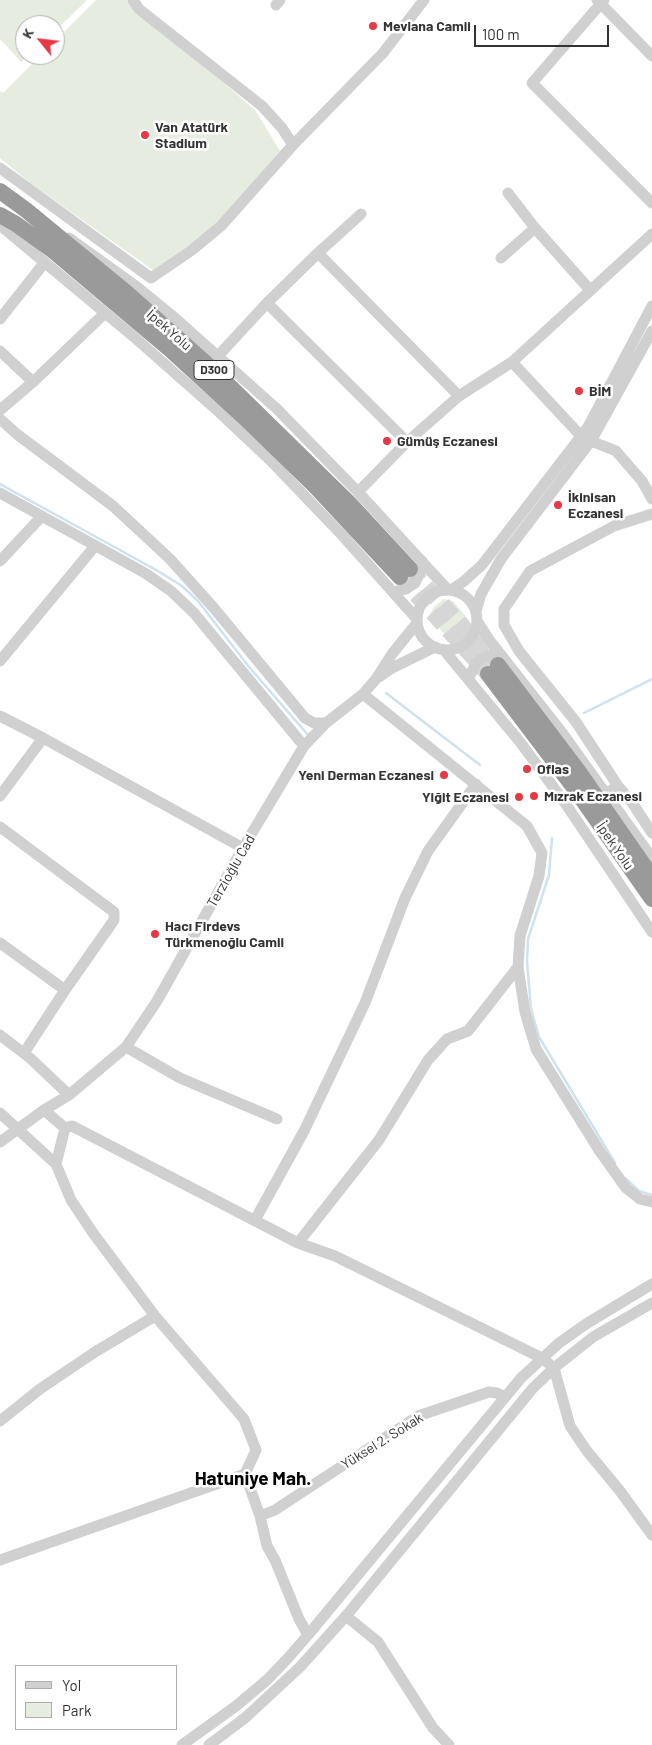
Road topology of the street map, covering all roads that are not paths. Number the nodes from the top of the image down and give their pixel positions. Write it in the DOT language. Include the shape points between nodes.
graph roads {
  1 [pos="133,0"];
  2 [pos="424,0"];
  3 [pos="601,1"];
  4 [pos="652,56"];
  5 [pos="293,146"];
  6 [pos="0,168"];
  7 [pos="0,190"];
  8 [pos="508,193"];
  9 [pos="652,204"];
  10 [pos="26,210"];
  11 [pos="361,214"];
  12 [pos="0,215"];
  13 [pos="0,225"];
  14 [pos="535,228"];
  15 [pos="652,234"];
  16 [pos="318,253"];
  17 [pos="501,258"];
  18 [pos="45,262"];
  19 [pos="590,290"];
  20 [pos="267,303"];
  21 [pos="652,306"];
  22 [pos="105,313"];
  23 [pos="0,319"];
  24 [pos="652,331"];
  25 [pos="0,351"];
  26 [pos="218,356"];
  27 [pos="512,362"];
  28 [pos="33,382"];
  29 [pos="459,396"];
  30 [pos="0,410"];
  31 [pos="0,419"];
  32 [pos="586,438"];
  33 [pos="407,442"];
  34 [pos="358,492"];
  35 [pos="0,493"];
  36 [pos="652,500"];
  37 [pos="652,514"];
  38 [pos="42,516"];
  39 [pos="95,546"];
  40 [pos="0,561"];
  41 [pos="406,575"];
  42 [pos="449,590"];
  43 [pos="476,616"];
  44 [pos="417,621"];
  45 [pos="440,649"];
  46 [pos="0,661"];
  47 [pos="495,665"];
  48 [pos="468,678"];
  49 [pos="376,679"];
  50 [pos="363,694"];
  51 [pos="0,716"];
  52 [pos="326,723"];
  53 [pos="44,738"];
  54 [pos="304,746"];
  55 [pos="476,784"];
  56 [pos="618,786"];
  57 [pos="607,793"];
  58 [pos="0,796"];
  59 [pos="0,827"];
  60 [pos="652,833"];
  61 [pos="243,848"];
  62 [pos="652,858"];
  63 [pos="652,877"];
  64 [pos="652,899"];
  65 [pos="652,932"];
  66 [pos="0,943"];
  67 [pos="518,967"];
  68 [pos="65,990"];
  69 [pos="0,1035"];
  70 [pos="126,1047"];
  71 [pos="24,1053"];
  72 [pos="69,1095"];
  73 [pos="44,1110"];
  74 [pos="0,1113"];
  75 [pos="277,1119"];
  76 [pos="65,1128"];
  77 [pos="18,1129"];
  78 [pos="0,1142"];
  79 [pos="56,1164"];
  80 [pos="652,1202"];
  81 [pos="256,1220"];
  82 [pos="298,1243"];
  83 [pos="652,1284"];
  84 [pos="652,1303"];
  85 [pos="155,1316"];
  86 [pos="542,1358"];
  87 [pos="554,1368"];
  88 [pos="505,1397"];
  89 [pos="0,1420"];
  90 [pos="245,1474"];
  91 [pos="260,1516"];
  92 [pos="652,1535"];
  93 [pos="0,1560"];
  94 [pos="346,1616"];
  95 [pos="308,1635"];
  96 [pos="182,1745"];
  97 [pos="209,1745"];
  98 [pos="449,1745"];
  1 -- 5 [label="street" via="139,9 262,106"];
  2 -- 5 [label="street" via="383,54"];
  3 -- 4 [label="street"];
  3 -- 9 [label="street" via="532,83"];
  5 -- 6 [label="street" via="221,226 151,278"];
  7 -- 10 [label="highway, İpek Yolu / D300"];
  8 -- 14 [label="street"];
  10 -- 26 [label="street" via="83,246 137,287"];
  10 -- 41 [label="highway, İpek Yolu / D300" via="210,366 349,503"];
  11 -- 16 [label="street"];
  12 -- 41 [label="highway, İpek Yolu / D300" via="52,250 173,352"];
  13 -- 18 [label="street"];
  14 -- 17 [label="street"];
  14 -- 19 [label="street"];
  15 -- 19 [label="street"];
  16 -- 20 [label="street"];
  16 -- 29 [label="street"];
  18 -- 22 [label="street"];
  18 -- 23 [label="street"];
  19 -- 27 [label="street"];
  20 -- 26 [label="street"];
  20 -- 33 [label="street"];
  21 -- 32 [label="street" via="588,427"];
  22 -- 28 [label="street"];
  22 -- 41 [label="street" via="219,412 342,535"];
  24 -- 32 [label="street"];
  25 -- 28 [label="street"];
  26 -- 34 [label="street" via="277,409"];
  27 -- 29 [label="street"];
  27 -- 32 [label="street"];
  28 -- 30 [label="street"];
  29 -- 33 [label="street"];
  31 -- 52 [label="street" via="113,506 170,559 306,718 314,723"];
  32 -- 36 [label="street" via="616,451 642,480"];
  32 -- 42 [label="street" via="482,565"];
  32 -- 43 [label="street" via="501,558 481,594"];
  33 -- 34 [label="street"];
  34 -- 41 [label="street"];
  35 -- 38 [label="street"];
  37 -- 56 [label="street" via="614,526 530,571 504,609 504,625 520,651 576,722"];
  38 -- 39 [label="street"];
  38 -- 40 [label="street"];
  39 -- 46 [label="street"];
  39 -- 54 [label="street" via="172,591"];
  41 -- 42 [label="street"];
  41 -- 44 [label="street"];
  42 -- 43 [label="street" via="467,597"];
  42 -- 44 [label="street" via="430,595 419,610"];
  43 -- 45 [label="street" via="475,630 470,639 454,649"];
  43 -- 47 [label="street"];
  44 -- 45 [label="street" via="423,638"];
  44 -- 49 [label="street, Terzioğlu Cad"];
  45 -- 48 [label="street"];
  45 -- 49 [label="street, Terzioğlu Cad" via="392,668"];
  47 -- 48 [label="street" via="492,654 481,659"];
  47 -- 57 [label="street" via="563,734"];
  47 -- 63 [label="highway, İpek Yolu" via="579,772"];
  47 -- 64 [label="highway, İpek Yolu"];
  48 -- 65 [label="street" via="565,803"];
  49 -- 50 [label="street, Terzioğlu Cad"];
  50 -- 52 [label="street, Terzioğlu Cad"];
  50 -- 55 [label="street"];
  51 -- 53 [label="street"];
  52 -- 54 [label="street, Terzioğlu Cad"];
  53 -- 58 [label="street"];
  53 -- 61 [label="street"];
  54 -- 61 [label="street, Terzioğlu Cad"];
  55 -- 67 [label="street" via="527,826 542,853 520,936"];
  55 -- 81 [label="street" via="428,851 405,898 365,1003 304,1131"];
  56 -- 57 [label="street"];
  56 -- 60 [label="street"];
  57 -- 62 [label="street"];
  59 -- 68 [label="street" via="114,912 114,920"];
  61 -- 70 [label="street, Terzioğlu Cad" via="157,1001"];
  66 -- 68 [label="street"];
  67 -- 80 [label="street" via="525,1012 536,1049 626,1188 640,1199"];
  67 -- 82 [label="street" via="468,1032 446,1038 428,1060 379,1140"];
  68 -- 71 [label="street"];
  69 -- 71 [label="street"];
  70 -- 72 [label="street, Terzioğlu Cad"];
  70 -- 75 [label="street" via="180,1078"];
  71 -- 72 [label="street"];
  72 -- 73 [label="street, Terzioğlu Cad"];
  73 -- 76 [label="street"];
  73 -- 77 [label="street, Terzioğlu Cad"];
  74 -- 77 [label="street"];
  76 -- 79 [label="street"];
  76 -- 81 [label="street" via="72,1126"];
  77 -- 78 [label="street, Terzioğlu Cad"];
  77 -- 79 [label="street"];
  79 -- 85 [label="street" via="71,1200"];
  81 -- 82 [label="street"];
  82 -- 86 [label="street" via="335,1256"];
  83 -- 86 [label="street" via="586,1324"];
  84 -- 87 [label="street" via="593,1337"];
  85 -- 89 [label="street" via="95,1352"];
  85 -- 90 [label="street" via="244,1419 256,1450"];
  86 -- 87 [label="street"];
  86 -- 88 [label="street"];
  87 -- 92 [label="street" via="570,1426"];
  87 -- 94 [label="street" via="517,1406"];
  88 -- 91 [label="street, Yüksel 2. Sokak" via="489,1392 418,1416 275,1510"];
  88 -- 95 [label="street"];
  90 -- 91 [label="street"];
  90 -- 93 [label="street"];
  91 -- 95 [label="street" via="267,1546"];
  94 -- 97 [label="street" via="274,1692"];
  94 -- 98 [label="street" via="378,1642 433,1728"];
  95 -- 96 [label="street" via="267,1680"];
}
